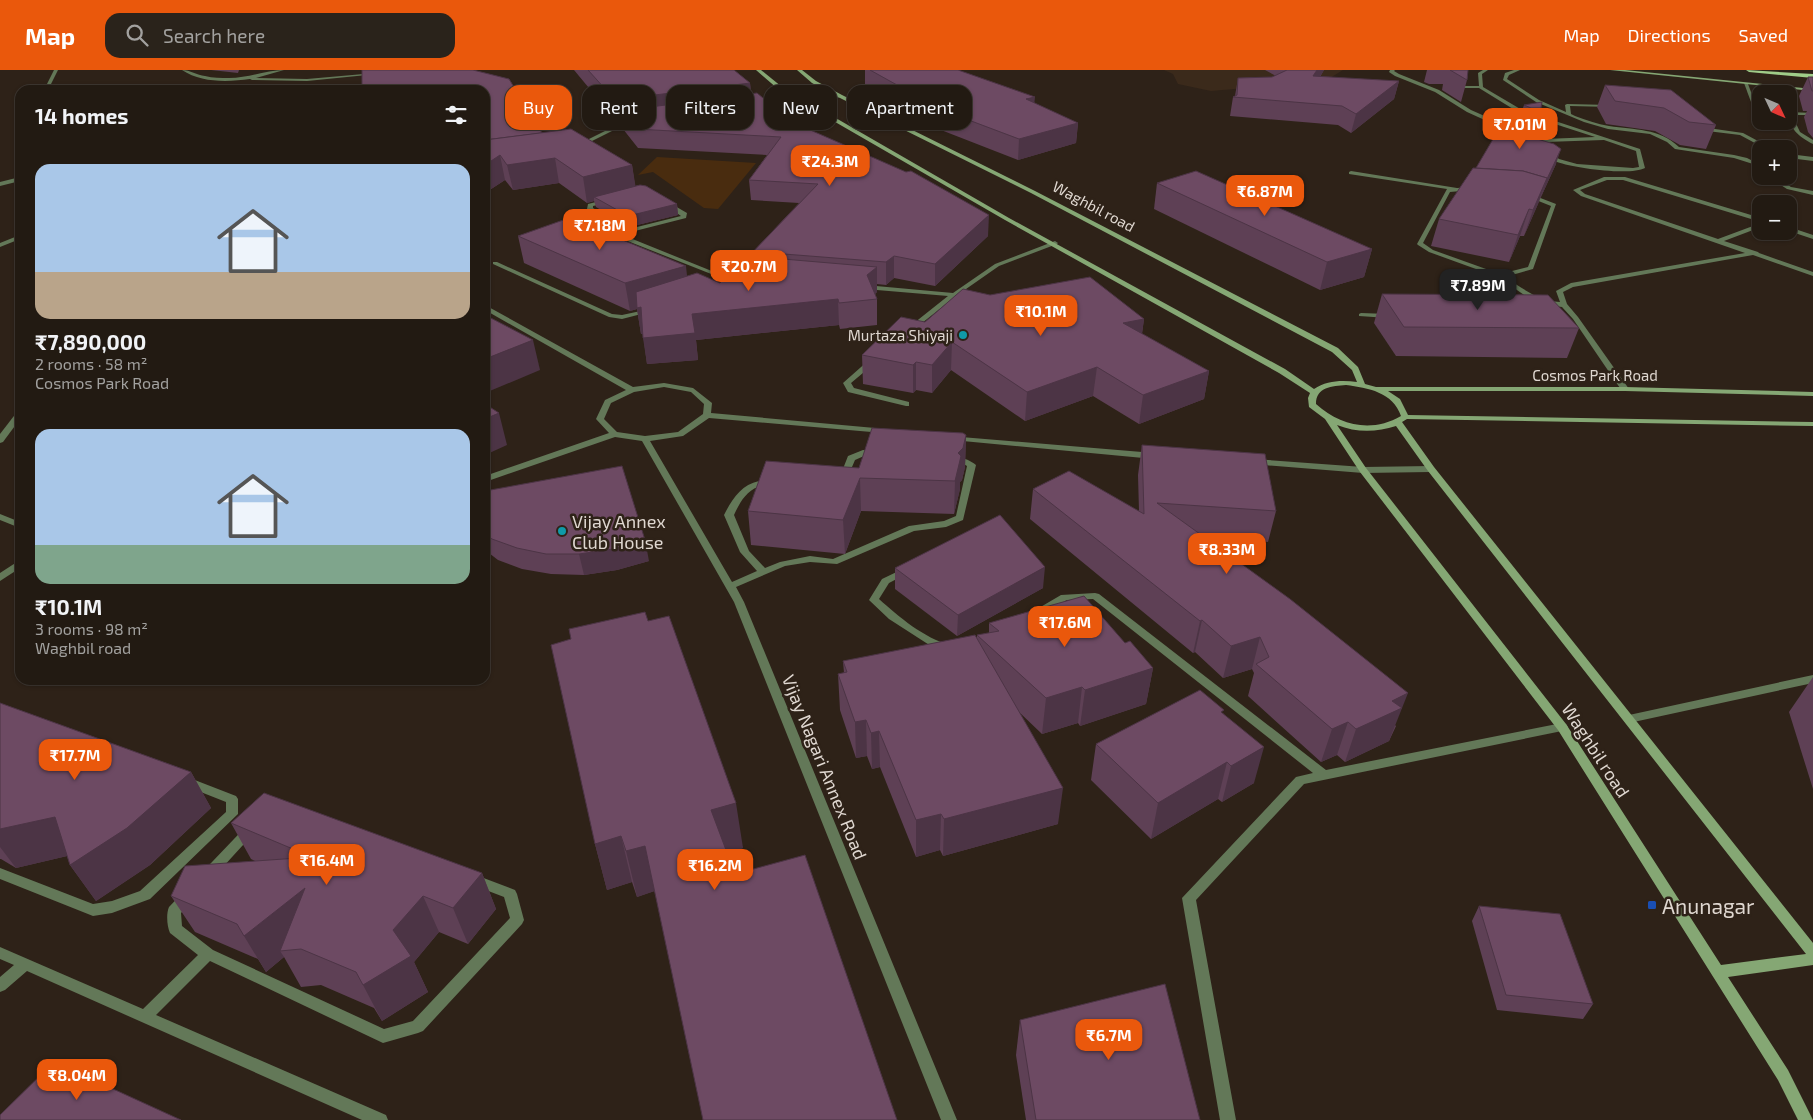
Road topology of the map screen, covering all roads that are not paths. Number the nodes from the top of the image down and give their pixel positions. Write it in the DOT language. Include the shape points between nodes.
graph roads {
  1 [pos="56,70"];
  2 [pos="184,70"];
  3 [pos="282,70"];
  4 [pos="758,70"];
  5 [pos="799,70"];
  6 [pos="1393,70"];
  7 [pos="1486,70"];
  8 [pos="1518,70"];
  9 [pos="1612,70"];
  10 [pos="1749,70"];
  11 [pos="1801,70"];
  12 [pos="1813,71"];
  13 [pos="380,74"];
  14 [pos="1813,76"];
  15 [pos="252,78"];
  16 [pos="1746,84"];
  17 [pos="48,85"];
  18 [pos="776,85"];
  19 [pos="1428,87"];
  20 [pos="1481,87"];
  21 [pos="1813,90"];
  22 [pos="837,96"];
  23 [pos="840,96"];
  24 [pos="1752,100"];
  25 [pos="1622,106"];
  26 [pos="1813,114"];
  27 [pos="1569,115"];
  28 [pos="837,121"];
  29 [pos="1692,128"];
  30 [pos="1578,129"];
  31 [pos="609,130"];
  32 [pos="1605,138"];
  33 [pos="1753,140"];
  34 [pos="1813,142"];
  35 [pos="572,149"];
  36 [pos="1797,157"];
  37 [pos="1813,159"];
  38 [pos="1752,162"];
  39 [pos="1351,173"];
  40 [pos="15,180"];
  41 [pos="0,184"];
  42 [pos="1784,185"];
  43 [pos="1484,188"];
  44 [pos="1456,189"];
  45 [pos="1813,193"];
  46 [pos="1517,194"];
  47 [pos="656,197"];
  48 [pos="615,198"];
  49 [pos="1752,217"];
  50 [pos="1752,229"];
  51 [pos="628,231"];
  52 [pos="1797,232"];
  53 [pos="1813,237"];
  54 [pos="15,239"];
  55 [pos="1720,241"];
  56 [pos="1055,244"];
  57 [pos="0,245"];
  58 [pos="1757,253"];
  59 [pos="495,264"];
  60 [pos="1813,274"];
  61 [pos="1500,276"];
  62 [pos="736,282"];
  63 [pos="746,282"];
  64 [pos="728,285"];
  65 [pos="855,286"];
  66 [pos="964,288"];
  67 [pos="954,295"];
  68 [pos="965,299"];
  69 [pos="1564,305"];
  70 [pos="654,309"];
  71 [pos="490,310"];
  72 [pos="1361,315"];
  73 [pos="1400,316"];
  74 [pos="1562,317"];
  75 [pos="1576,318"];
  76 [pos="908,332"];
  77 [pos="878,358"];
  78 [pos="1362,385"];
  79 [pos="1376,389"];
  80 [pos="1625,389"];
  81 [pos="632,390"];
  82 [pos="1314,392"];
  83 [pos="1813,394"];
  84 [pos="906,404"];
  85 [pos="707,415"];
  86 [pos="1329,419"];
  87 [pos="1402,419"];
  88 [pos="15,420"];
  89 [pos="1813,424"];
  90 [pos="895,432"];
  91 [pos="614,434"];
  92 [pos="944,437"];
  93 [pos="0,440"];
  94 [pos="645,440"];
  95 [pos="890,455"];
  96 [pos="1160,456"];
  97 [pos="946,459"];
  98 [pos="1243,461"];
  99 [pos="1431,469"];
  100 [pos="1363,470"];
  101 [pos="490,477"];
  102 [pos="778,483"];
  103 [pos="833,486"];
  104 [pos="0,517"];
  105 [pos="15,523"];
  106 [pos="919,564"];
  107 [pos="15,567"];
  108 [pos="763,572"];
  109 [pos="0,578"];
  110 [pos="730,586"];
  111 [pos="1025,618"];
  112 [pos="955,650"];
  113 [pos="1813,679"];
  114 [pos="1629,719"];
  115 [pos="1562,726"];
  116 [pos="1324,774"];
  117 [pos="176,779"];
  118 [pos="0,873"];
  119 [pos="0,953"];
  120 [pos="1813,953"];
  121 [pos="208,954"];
  122 [pos="1813,959"];
  123 [pos="25,964"];
  124 [pos="1718,972"];
  125 [pos="0,986"];
  126 [pos="144,1017"];
  127 [pos="380,1120"];
  128 [pos="949,1120"];
  129 [pos="1228,1120"];
  130 [pos="1806,1120"];
  1 -- 17 [label="street"];
  2 -- 15 [label="street" via="202,77"];
  3 -- 15 [label="street"];
  4 -- 18 [label="main road"];
  5 -- 23 [label="main road, Waghbil road"];
  6 -- 19 [label="street" via="1396,75"];
  7 -- 20 [label="street" via="1480,73"];
  8 -- 27 [label="street" via="1507,74 1505,79 1550,108"];
  9 -- 16 [label="main road"];
  10 -- 14 [label="main road"];
  11 -- 12 [label="main road"];
  13 -- 15 [label="street" via="307,80"];
  16 -- 21 [label="main road"];
  16 -- 24 [label="street"];
  19 -- 20 [label="street"];
  19 -- 30 [label="street" via="1469,111 1522,135 1560,135"];
  20 -- 30 [label="street" via="1520,111"];
  22 -- 23 [label="street"];
  23 -- 78 [label="main road, Waghbil road" via="1033,192 1335,350 1355,369"];
  25 -- 27 [label="street" via="1567,105"];
  26 -- 34 [label="street" via="1789,112 1798,133"];
  27 -- 38 [label="street" via="1598,125 1653,132 1668,137 1677,148"];
  28 -- 56 [label="main road"];
  29 -- 33 [label="street" via="1741,134"];
  30 -- 32 [label="street"];
  31 -- 35 [label="street"];
  32 -- 32 [label="street" via="1638,150 1642,168 1576,166 1557,160 1538,144"];
  36 -- 37 [label="street"];
  39 -- 44 [label="street"];
  40 -- 41 [label="street"];
  42 -- 45 [label="street"];
  43 -- 44 [label="street"];
  44 -- 61 [label="street" via="1448,191 1420,244"];
  46 -- 61 [label="street" via="1534,196 1554,205 1530,268"];
  47 -- 51 [label="street" via="685,214 684,217"];
  48 -- 51 [label="street" via="590,205 590,208"];
  49 -- 55 [label="street" via="1623,178 1606,178 1576,190"];
  50 -- 55 [label="street"];
  51 -- 62 [label="street" via="627,239"];
  52 -- 53 [label="street"];
  54 -- 57 [label="street"];
  55 -- 58 [label="street"];
  56 -- 66 [label="street" via="997,265"];
  56 -- 82 [label="main road"];
  58 -- 60 [label="street"];
  58 -- 69 [label="street" via="1571,285 1559,291"];
  59 -- 70 [label="street" via="610,316 630,316"];
  61 -- 69 [label="street" via="1532,298"];
  62 -- 63 [label="street"];
  62 -- 64 [label="street"];
  65 -- 67 [label="street"];
  66 -- 67 [label="street"];
  66 -- 68 [label="street"];
  67 -- 76 [label="street"];
  69 -- 75 [label="street"];
  71 -- 81 [label="street"];
  72 -- 73 [label="street"];
  74 -- 75 [label="street"];
  75 -- 80 [label="street"];
  77 -- 84 [label="street" via="847,383 851,390"];
  78 -- 79 [label="main road"];
  78 -- 82 [label="main road" via="1333,384"];
  79 -- 80 [label="main road, Cosmos Park Road"];
  79 -- 87 [label="main road" via="1398,401 1404,408"];
  80 -- 83 [label="main road, Cosmos Park Road"];
  81 -- 85 [label="street" via="664,385 693,390 708,402"];
  81 -- 91 [label="street" via="608,402 600,419"];
  82 -- 86 [label="main road" via="1310,398 1312,405"];
  85 -- 90 [label="street"];
  85 -- 94 [label="street" via="680,434"];
  86 -- 87 [label="main road" via="1358,428 1374,428"];
  86 -- 100 [label="main road, Waghbil road"];
  87 -- 89 [label="main road"];
  87 -- 99 [label="main road"];
  88 -- 93 [label="street"];
  91 -- 94 [label="street"];
  91 -- 101 [label="street"];
  92 -- 96 [label="street"];
  94 -- 110 [label="street, Vijay Nagari Annex Road"];
  95 -- 103 [label="street" via="863,453 851,458 840,484"];
  97 -- 108 [label="street" via="972,465 960,518 946,524 912,528 834,562 810,559"];
  98 -- 100 [label="street"];
  99 -- 100 [label="street"];
  99 -- 114 [label="main road"];
  100 -- 115 [label="main road, Waghbil road"];
  102 -- 108 [label="street" via="759,482 747,488 729,515 745,552"];
  104 -- 105 [label="street"];
  106 -- 112 [label="street" via="885,581 874,600 938,646"];
  107 -- 109 [label="street"];
  108 -- 110 [label="street"];
  110 -- 128 [label="street, Vijay Nagari Annex Road"];
  111 -- 116 [label="street" via="1065,597 1095,596"];
  113 -- 114 [label="street"];
  114 -- 120 [label="main road"];
  115 -- 116 [label="street"];
  115 -- 124 [label="main road, Waghbil road"];
  116 -- 129 [label="street" via="1300,780 1189,898"];
  117 -- 118 [label="street" via="232,799 232,814 145,895 112,907 92,910"];
  119 -- 123 [label="street"];
  121 -- 121 [label="street" via="383,1036 418,1026 517,920 510,894 285,808 259,820 174,911 175,929"];
  121 -- 126 [label="street"];
  122 -- 124 [label="main road"];
  123 -- 125 [label="street"];
  123 -- 126 [label="street"];
  124 -- 130 [label="main road, Waghbil road" via="1783,1075"];
  126 -- 127 [label="street"];
}
